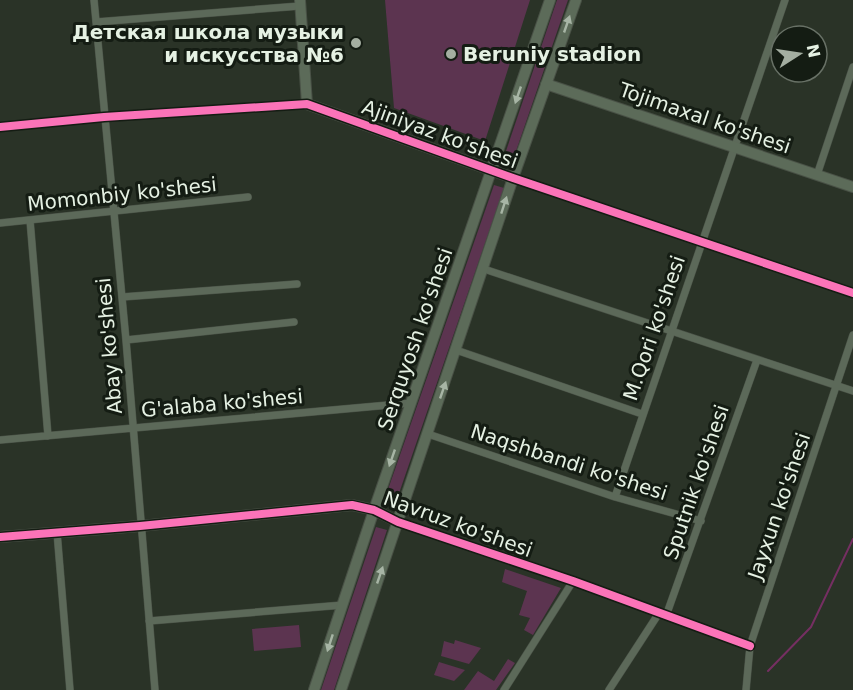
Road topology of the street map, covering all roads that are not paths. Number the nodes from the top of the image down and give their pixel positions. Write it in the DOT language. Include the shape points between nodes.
graph roads {
  1 [pos="94,0"];
  2 [pos="550,0"];
  3 [pos="576,0"];
  4 [pos="785,0"];
  5 [pos="300,3"];
  6 [pos="96,22"];
  7 [pos="853,67"];
  8 [pos="546,84"];
  9 [pos="307,104"];
  10 [pos="104,117"];
  11 [pos="0,127"];
  12 [pos="734,146"];
  13 [pos="493,171"];
  14 [pos="817,175"];
  15 [pos="513,178"];
  16 [pos="853,187"];
  17 [pos="248,197"];
  18 [pos="114,210"];
  19 [pos="30,220"];
  20 [pos="0,223"];
  21 [pos="701,241"];
  22 [pos="484,269"];
  23 [pos="297,284"];
  24 [pos="853,294"];
  25 [pos="122,297"];
  26 [pos="294,322"];
  27 [pos="671,331"];
  28 [pos="853,335"];
  29 [pos="126,340"];
  30 [pos="456,350"];
  31 [pos="757,360"];
  32 [pos="837,385"];
  33 [pos="853,391"];
  34 [pos="411,403"];
  35 [pos="642,414"];
  36 [pos="133,427"];
  37 [pos="428,434"];
  38 [pos="48,436"];
  39 [pos="0,440"];
  40 [pos="615,496"];
  41 [pos="374,510"];
  42 [pos="701,521"];
  43 [pos="398,522"];
  44 [pos="140,526"];
  45 [pos="57,532"];
  46 [pos="0,537"];
  47 [pos="573,581"];
  48 [pos="343,605"];
  49 [pos="663,614"];
  50 [pos="149,621"];
  51 [pos="750,646"];
  52 [pos="70,690"];
  53 [pos="155,690"];
  54 [pos="314,690"];
  55 [pos="341,690"];
  56 [pos="504,690"];
  57 [pos="609,690"];
  58 [pos="746,690"];
  1 -- 6 [label="street, Abay ko'shesi"];
  2 -- 13 [label="street, Serquyosh ko'shesi, one-way"];
  8 -- 3 [label="street, one-way"];
  4 -- 12 [label="street, M.Qori ko'shesi"];
  5 -- 6 [label="street"];
  5 -- 9 [label="street"];
  6 -- 10 [label="street, Abay ko'shesi"];
  7 -- 14 [label="street"];
  8 -- 12 [label="street, Tojimaxal ko'shesi"];
  8 -- 15 [label="street"];
  9 -- 10 [label="street, Ajiniyaz ko'shesi"];
  9 -- 13 [label="street, Ajiniyaz ko'shesi"];
  10 -- 11 [label="street, Ajiniyaz ko'shesi"];
  10 -- 18 [label="street, Abay ko'shesi"];
  12 -- 14 [label="street, Tojimaxal ko'shesi"];
  12 -- 21 [label="street, M.Qori ko'shesi"];
  13 -- 15 [label="street, Ajiniyaz ko'shesi"];
  13 -- 34 [label="street, Serquyosh ko'shesi"];
  14 -- 16 [label="street, Tojimaxal ko'shesi"];
  15 -- 21 [label="street, Ajiniyaz ko'shesi"];
  22 -- 15 [label="street, one-way"];
  17 -- 18 [label="street, Momonbiy ko'shesi"];
  18 -- 19 [label="street, Momonbiy ko'shesi"];
  18 -- 25 [label="street, Abay ko'shesi"];
  19 -- 20 [label="street, Momonbiy ko'shesi"];
  19 -- 38 [label="street"];
  21 -- 24 [label="street, Ajiniyaz ko'shesi"];
  21 -- 27 [label="street, M.Qori ko'shesi"];
  22 -- 27 [label="street"];
  22 -- 30 [label="street"];
  23 -- 25 [label="street"];
  25 -- 29 [label="street, Abay ko'shesi"];
  26 -- 29 [label="street"];
  27 -- 31 [label="street"];
  27 -- 35 [label="street, M.Qori ko'shesi"];
  28 -- 32 [label="street, Jayxun ko'shesi"];
  29 -- 36 [label="street, Abay ko'shesi"];
  30 -- 35 [label="street"];
  37 -- 30 [label="street, one-way"];
  31 -- 32 [label="street"];
  31 -- 42 [label="street, Sputnik ko'shesi"];
  32 -- 33 [label="street"];
  32 -- 51 [label="street, Jayxun ko'shesi"];
  34 -- 36 [label="street, G'alaba ko'shesi"];
  34 -- 41 [label="street, Serquyosh ko'shesi, one-way"];
  35 -- 40 [label="street, M.Qori ko'shesi"];
  36 -- 38 [label="street, G'alaba ko'shesi"];
  36 -- 44 [label="street, Abay ko'shesi"];
  37 -- 40 [label="street, Naqshbandi ko'shesi"];
  37 -- 43 [label="street"];
  38 -- 39 [label="street, G'alaba ko'shesi"];
  40 -- 42 [label="street, Naqshbandi ko'shesi"];
  41 -- 43 [label="street, Navruz ko'shesi"];
  41 -- 44 [label="street, Navruz ko'shesi" via="351,505"];
  41 -- 48 [label="street, Serquyosh ko'shesi"];
  42 -- 49 [label="street, Sputnik ko'shesi"];
  43 -- 47 [label="street, Navruz ko'shesi"];
  55 -- 43 [label="street, one-way"];
  44 -- 45 [label="street, Navruz ko'shesi"];
  44 -- 50 [label="street, Abay ko'shesi"];
  45 -- 46 [label="street, Navruz ko'shesi"];
  45 -- 52 [label="street"];
  47 -- 49 [label="street, Navruz ko'shesi"];
  47 -- 56 [label="street"];
  48 -- 50 [label="street"];
  48 -- 54 [label="street, Serquyosh ko'shesi, one-way"];
  49 -- 51 [label="street, Navruz ko'shesi"];
  49 -- 57 [label="street, Sputnik ko'shesi"];
  50 -- 53 [label="street, Abay ko'shesi"];
  51 -- 58 [label="street, Jayxun ko'shesi"];
}
